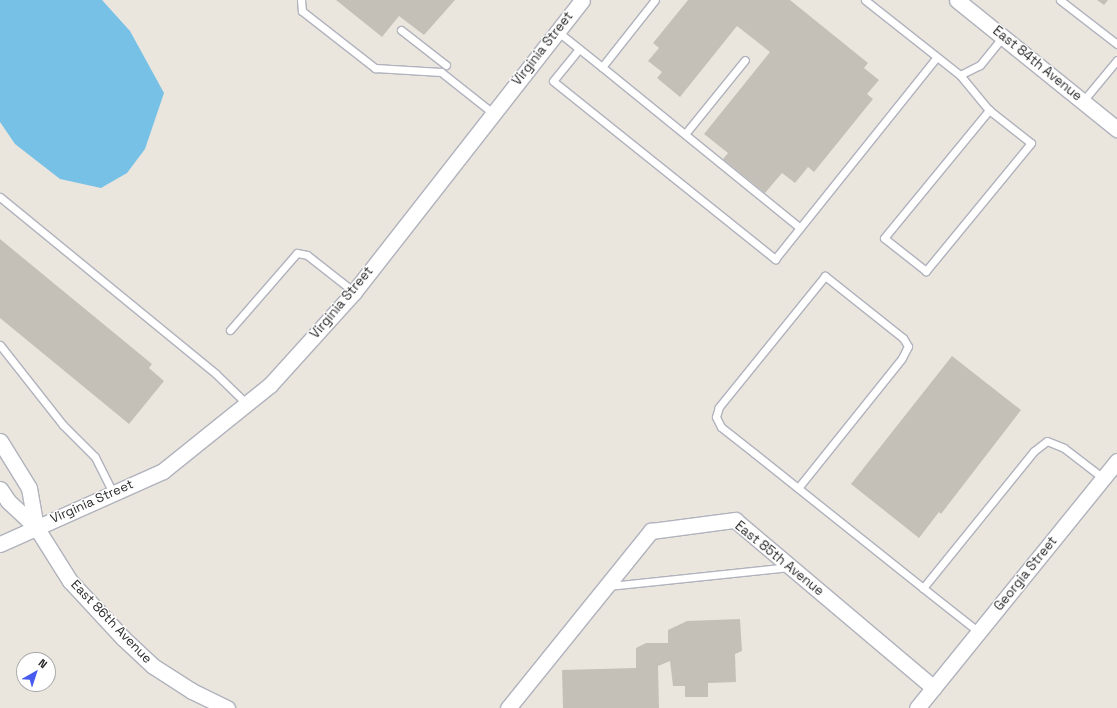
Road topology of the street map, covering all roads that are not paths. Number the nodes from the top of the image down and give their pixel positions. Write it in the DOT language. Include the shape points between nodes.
graph roads {
  1 [pos="301,0"];
  2 [pos="582,0"];
  3 [pos="655,0"];
  4 [pos="865,0"];
  5 [pos="956,0"];
  6 [pos="1060,0"];
  7 [pos="401,30"];
  8 [pos="557,31"];
  9 [pos="1003,37"];
  10 [pos="1117,44"];
  11 [pos="579,49"];
  12 [pos="936,57"];
  13 [pos="745,60"];
  14 [pos="1117,60"];
  15 [pos="446,65"];
  16 [pos="602,67"];
  17 [pos="960,75"];
  18 [pos="1083,101"];
  19 [pos="989,110"];
  20 [pos="493,113"];
  21 [pos="1117,129"];
  22 [pos="685,134"];
  23 [pos="0,197"];
  24 [pos="800,228"];
  25 [pos="354,292"];
  26 [pos="230,330"];
  27 [pos="0,345"];
  28 [pos="247,404"];
  29 [pos="0,441"];
  30 [pos="1117,461"];
  31 [pos="1103,478"];
  32 [pos="798,488"];
  33 [pos="0,489"];
  34 [pos="113,493"];
  35 [pos="36,527"];
  36 [pos="0,544"];
  37 [pos="790,567"];
  38 [pos="605,587"];
  39 [pos="923,588"];
  40 [pos="979,632"];
  41 [pos="934,688"];
  42 [pos="227,708"];
  43 [pos="508,708"];
  44 [pos="917,708"];
  1 -- 20 [label="lane" via="302,11 375,68 441,72"];
  2 -- 8 [label="street, Virginia Street"];
  3 -- 16 [label="lane"];
  4 -- 12 [label="lane"];
  5 -- 9 [label="street, East 84th Avenue"];
  6 -- 10 [label="lane"];
  7 -- 15 [label="lane"];
  8 -- 11 [label="lane"];
  8 -- 20 [label="street, Virginia Street"];
  9 -- 17 [label="lane" via="980,65"];
  9 -- 18 [label="street, East 84th Avenue"];
  11 -- 16 [label="lane"];
  11 -- 24 [label="lane" via="553,81 571,96 775,259"];
  12 -- 17 [label="lane"];
  12 -- 24 [label="lane"];
  13 -- 22 [label="lane"];
  14 -- 18 [label="lane"];
  16 -- 22 [label="lane"];
  17 -- 19 [label="lane"];
  18 -- 21 [label="street, East 84th Avenue"];
  19 -- 19 [label="lane" via="1031,143 926,271 884,238"];
  20 -- 25 [label="street, Virginia Street"];
  22 -- 24 [label="lane"];
  23 -- 28 [label="lane" via="210,369"];
  25 -- 26 [label="lane" via="307,254 297,253"];
  25 -- 28 [label="street, Virginia Street" via="270,385"];
  27 -- 34 [label="lane" via="63,425 95,457"];
  28 -- 34 [label="street, Virginia Street" via="163,470"];
  29 -- 35 [label="street, East 86th Avenue" via="30,488"];
  30 -- 31 [label="street, Georgia Street"];
  31 -- 39 [label="lane" via="1064,448 1047,442 1034,451"];
  31 -- 40 [label="street, Georgia Street"];
  32 -- 32 [label="lane" via="721,427 716,417 719,407 825,276 903,338 908,346 902,358"];
  32 -- 39 [label="lane"];
  33 -- 35 [label="street, East 86th Avenue" via="8,501"];
  34 -- 35 [label="street, Virginia Street"];
  35 -- 36 [label="street, Virginia Street"];
  35 -- 42 [label="street, East 86th Avenue" via="70,581 123,638 154,666 192,691"];
  37 -- 38 [label="lane"];
  37 -- 38 [label="street, East 85th Avenue" via="735,520 651,531"];
  37 -- 41 [label="street, East 85th Avenue"];
  38 -- 43 [label="street, East 85th Avenue"];
  39 -- 40 [label="lane"];
  40 -- 41 [label="street, Georgia Street"];
  41 -- 44 [label="street"];
}
